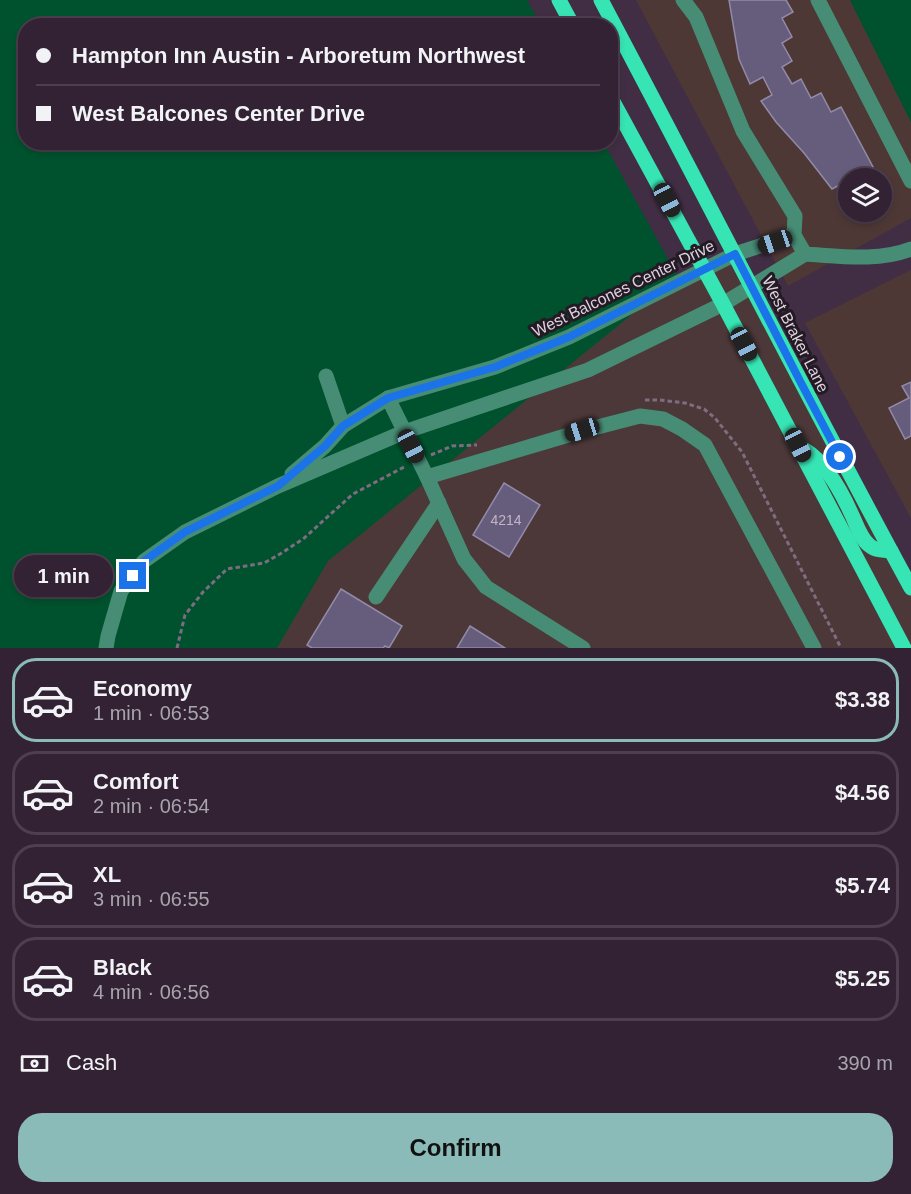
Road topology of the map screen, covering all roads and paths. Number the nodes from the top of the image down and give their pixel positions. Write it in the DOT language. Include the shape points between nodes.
graph roads {
  1 [pos="559,0"];
  2 [pos="601,0"];
  3 [pos="683,0"];
  4 [pos="818,0"];
  5 [pos="569,18"];
  6 [pos="610,18"];
  7 [pos="618,32"];
  8 [pos="618,111"];
  9 [pos="911,181"];
  10 [pos="794,235"];
  11 [pos="911,249"];
  12 [pos="735,254"];
  13 [pos="805,254"];
  14 [pos="704,269"];
  15 [pos="751,286"];
  16 [pos="723,304"];
  17 [pos="326,376"];
  18 [pos="388,398"];
  19 [pos="642,400"];
  20 [pos="343,426"];
  21 [pos="404,432"];
  22 [pos="484,445"];
  23 [pos="798,445"];
  24 [pos="419,460"];
  25 [pos="427,477"];
  26 [pos="278,486"];
  27 [pos="439,503"];
  28 [pos="891,551"];
  29 [pos="911,588"];
  30 [pos="376,597"];
  31 [pos="106,648"];
  32 [pos="177,648"];
  33 [pos="583,648"];
  34 [pos="814,648"];
  35 [pos="841,648"];
  36 [pos="904,648"];
  1 -- 5 [label="main road"];
  2 -- 6 [label="main road, West Braker Lane"];
  3 -- 10 [label="street" via="696,17 743,131 795,216"];
  4 -- 9 [label="street"];
  7 -- 12 [label="main road, West Braker Lane"];
  8 -- 14 [label="main road"];
  10 -- 12 [label="street, West Balcones Center Drive"];
  10 -- 13 [label="street"];
  11 -- 13 [label="street" via="878,257"];
  12 -- 14 [label="street, West Balcones Center Drive"];
  12 -- 15 [label="main road, West Braker Lane"];
  13 -- 15 [label="street, West Balcones Center Drive"];
  14 -- 16 [label="main road"];
  14 -- 18 [label="street, West Balcones Center Drive" via="569,337 495,367"];
  15 -- 16 [label="street, West Balcones Center Drive"];
  15 -- 28 [label="main road, West Braker Lane"];
  16 -- 21 [label="street, West Balcones Center Drive" via="588,370"];
  16 -- 23 [label="main road"];
  17 -- 20 [label="street"];
  18 -- 20 [label="street, West Balcones Center Drive"];
  18 -- 21 [label="street"];
  19 -- 35 [label="path" via="685,404 704,409 715,418 742,452"];
  20 -- 26 [label="street, West Balcones Center Drive"];
  21 -- 24 [label="street"];
  21 -- 26 [label="street, West Balcones Center Drive"];
  22 -- 24 [label="path" via="452,446"];
  23 -- 28 [label="main road" via="812,454 831,477 863,540 873,548"];
  23 -- 36 [label="main road"];
  24 -- 25 [label="street"];
  24 -- 32 [label="path" via="353,494 280,554 264,563 227,569 185,615"];
  25 -- 27 [label="street"];
  25 -- 34 [label="street" via="582,430 640,416 663,419 705,445"];
  26 -- 31 [label="street, West Balcones Center Drive" via="185,532 144,561 121,591"];
  27 -- 30 [label="street"];
  27 -- 33 [label="street" via="464,559 486,587"];
  28 -- 29 [label="main road, West Braker Lane"];
}
